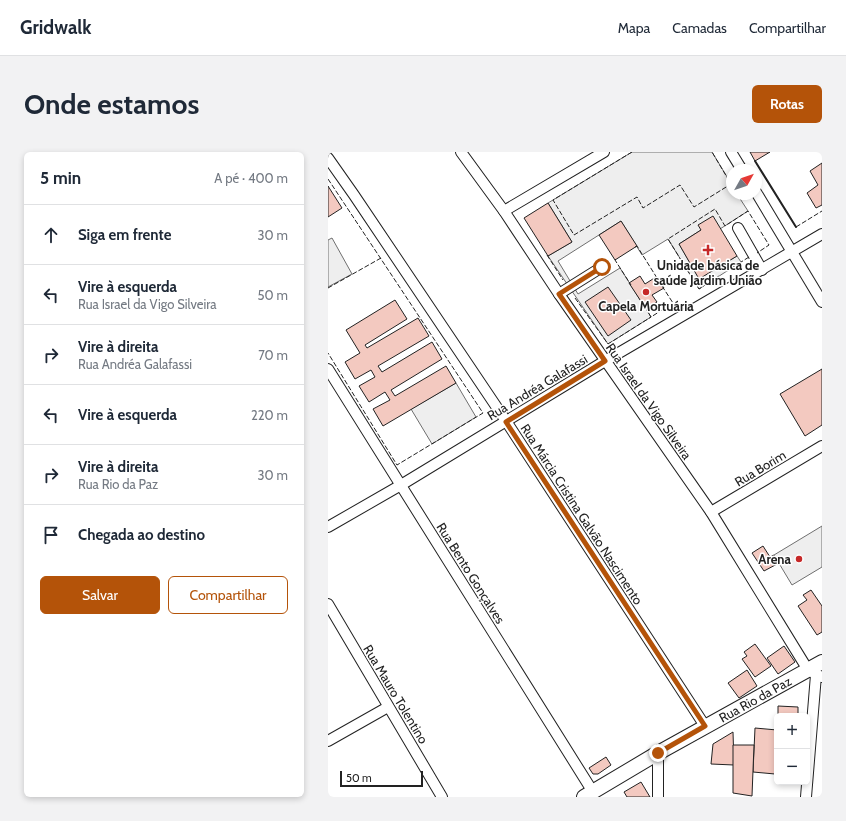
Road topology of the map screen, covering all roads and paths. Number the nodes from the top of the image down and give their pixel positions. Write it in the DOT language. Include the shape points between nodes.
graph roads {
  1 [pos="461,152"];
  2 [pos="604,152"];
  3 [pos="731,152"];
  4 [pos="328,158"];
  5 [pos="738,164"];
  6 [pos="761,200"];
  7 [pos="504,212"];
  8 [pos="738,228"];
  9 [pos="822,234"];
  10 [pos="793,252"];
  11 [pos="602,267"];
  12 [pos="762,270"];
  13 [pos="559,294"];
  14 [pos="822,302"];
  15 [pos="605,361"];
  16 [pos="328,369"];
  17 [pos="506,422"];
  18 [pos="822,446"];
  19 [pos="400,485"];
  20 [pos="711,512"];
  21 [pos="328,527"];
  22 [pos="328,604"];
  23 [pos="822,662"];
  24 [pos="815,674"];
  25 [pos="388,707"];
  26 [pos="705,726"];
  27 [pos="328,741"];
  28 [pos="658,753"];
  29 [pos="588,794"];
  30 [pos="442,797"];
  31 [pos="658,797"];
  32 [pos="806,797"];
  1 -- 7 [label="street, Rua Israel da Vigo Silveira"];
  2 -- 7 [label="street"];
  3 -- 5 [label="street"];
  4 -- 17 [label="street, Rua Márcia Cristina Galvão Nascimento"];
  6 -- 10 [label="street"];
  7 -- 13 [label="street, Rua Israel da Vigo Silveira"];
  8 -- 12 [label="street"];
  9 -- 10 [label="street, Rua Andréa Galafassi"];
  10 -- 12 [label="street, Rua Andréa Galafassi"];
  10 -- 14 [label="street"];
  11 -- 13 [label="street"];
  12 -- 15 [label="street, Rua Andréa Galafassi"];
  13 -- 15 [label="street, Rua Israel da Vigo Silveira"];
  15 -- 17 [label="street, Rua Andréa Galafassi"];
  15 -- 20 [label="street, Rua Israel da Vigo Silveira"];
  16 -- 19 [label="street, Rua Bento Gonçalves"];
  17 -- 19 [label="street, Rua Andréa Galafassi"];
  17 -- 26 [label="street, Rua Márcia Cristina Galvão Nascimento"];
  18 -- 20 [label="street, Rua Borim"];
  19 -- 21 [label="street, Rua Andréa Galafassi"];
  19 -- 29 [label="street, Rua Bento Gonçalves"];
  20 -- 24 [label="street, Rua Israel da Vigo Silveira"];
  22 -- 25 [label="street, Rua Mauro Tolentino"];
  23 -- 24 [label="main road, Rua Rio da Paz"];
  24 -- 26 [label="main road, Rua Rio da Paz"];
  24 -- 32 [label="street"];
  25 -- 27 [label="street"];
  25 -- 30 [label="street, Rua Mauro Tolentino"];
  26 -- 28 [label="main road, Rua Rio da Paz"];
  28 -- 29 [label="main road, Rua Rio da Paz"];
  28 -- 31 [label="street"];
}
